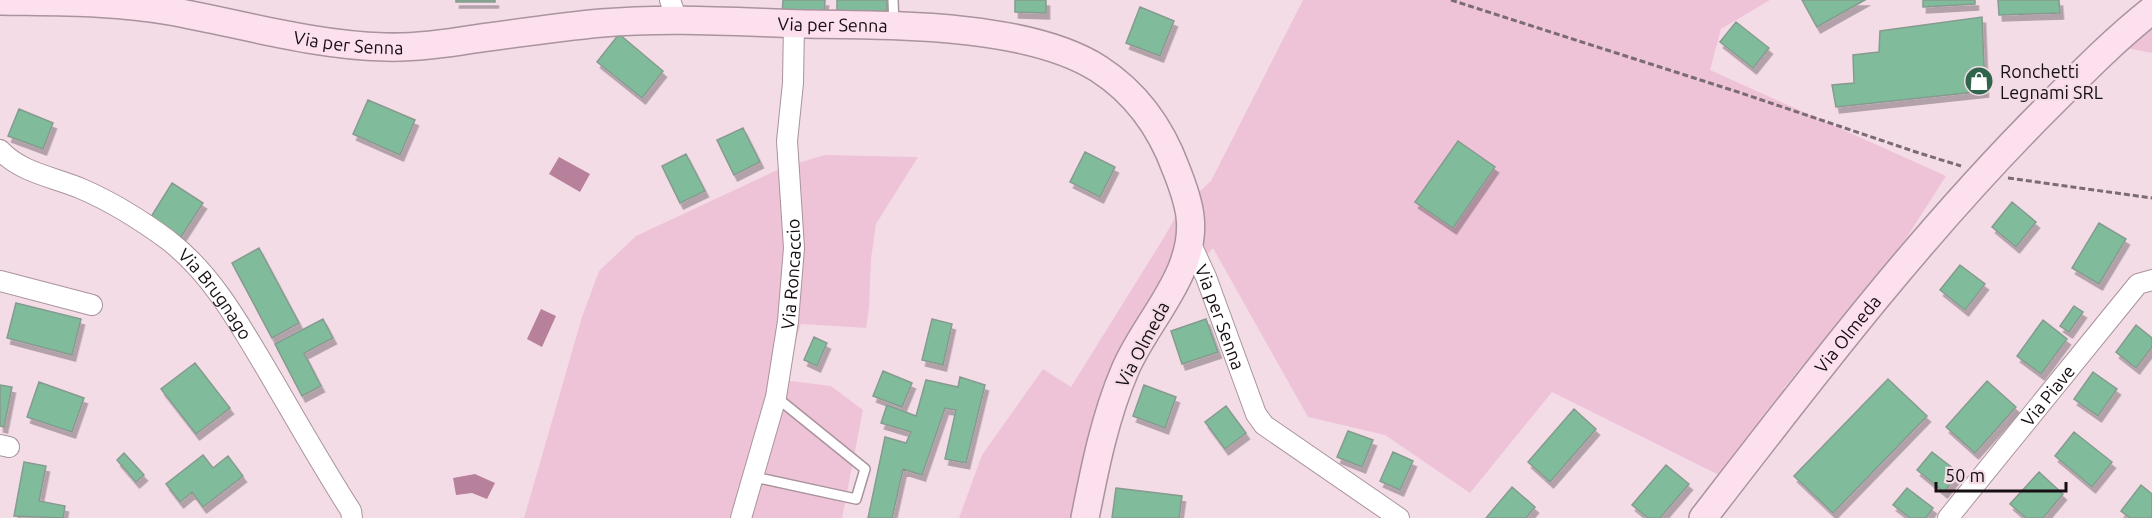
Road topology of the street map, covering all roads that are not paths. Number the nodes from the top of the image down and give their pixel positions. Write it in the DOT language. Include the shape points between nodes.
graph roads {
  1 [pos="893,0"];
  2 [pos="0,1"];
  3 [pos="674,10"];
  4 [pos="2152,10"];
  5 [pos="794,23"];
  6 [pos="894,27"];
  7 [pos="0,150"];
  8 [pos="1190,242"];
  9 [pos="2152,280"];
  10 [pos="0,281"];
  11 [pos="92,305"];
  12 [pos="776,397"];
  13 [pos="754,477"];
  14 [pos="352,518"];
  15 [pos="741,518"];
  16 [pos="1085,518"];
  17 [pos="1399,518"];
  18 [pos="1703,518"];
  19 [pos="1948,518"];
  1 -- 6 [label="lane"];
  2 -- 3 [label="street, Via per Senna" via="169,10 290,37 387,47 430,46"];
  3 -- 5 [label="street, Via per Senna"];
  4 -- 18 [label="street, Via Olmeda" via="2120,35 1992,164 1903,266"];
  5 -- 6 [label="street, Via per Senna"];
  5 -- 12 [label="street, Via Roncaccio" via="787,141 794,248"];
  6 -- 8 [label="street, Via per Senna" via="939,28 1009,38 1042,45 1098,68 1150,115 1166,142 1188,208"];
  7 -- 14 [label="street, Via Brugnago" via="10,160 82,189 138,219 194,264 252,344"];
  8 -- 16 [label="street, Via Olmeda" via="1174,282 1127,364 1110,406"];
  8 -- 17 [label="street, Via per Senna" via="1264,426"];
  9 -- 19 [label="street, Via Piave" via="2138,284"];
  10 -- 11 [label="street"];
  12 -- 13 [label="street, Via Roncaccio"];
  12 -- 13 [label="lane" via="865,469 856,499"];
  13 -- 15 [label="street, Via Roncaccio"];
}
